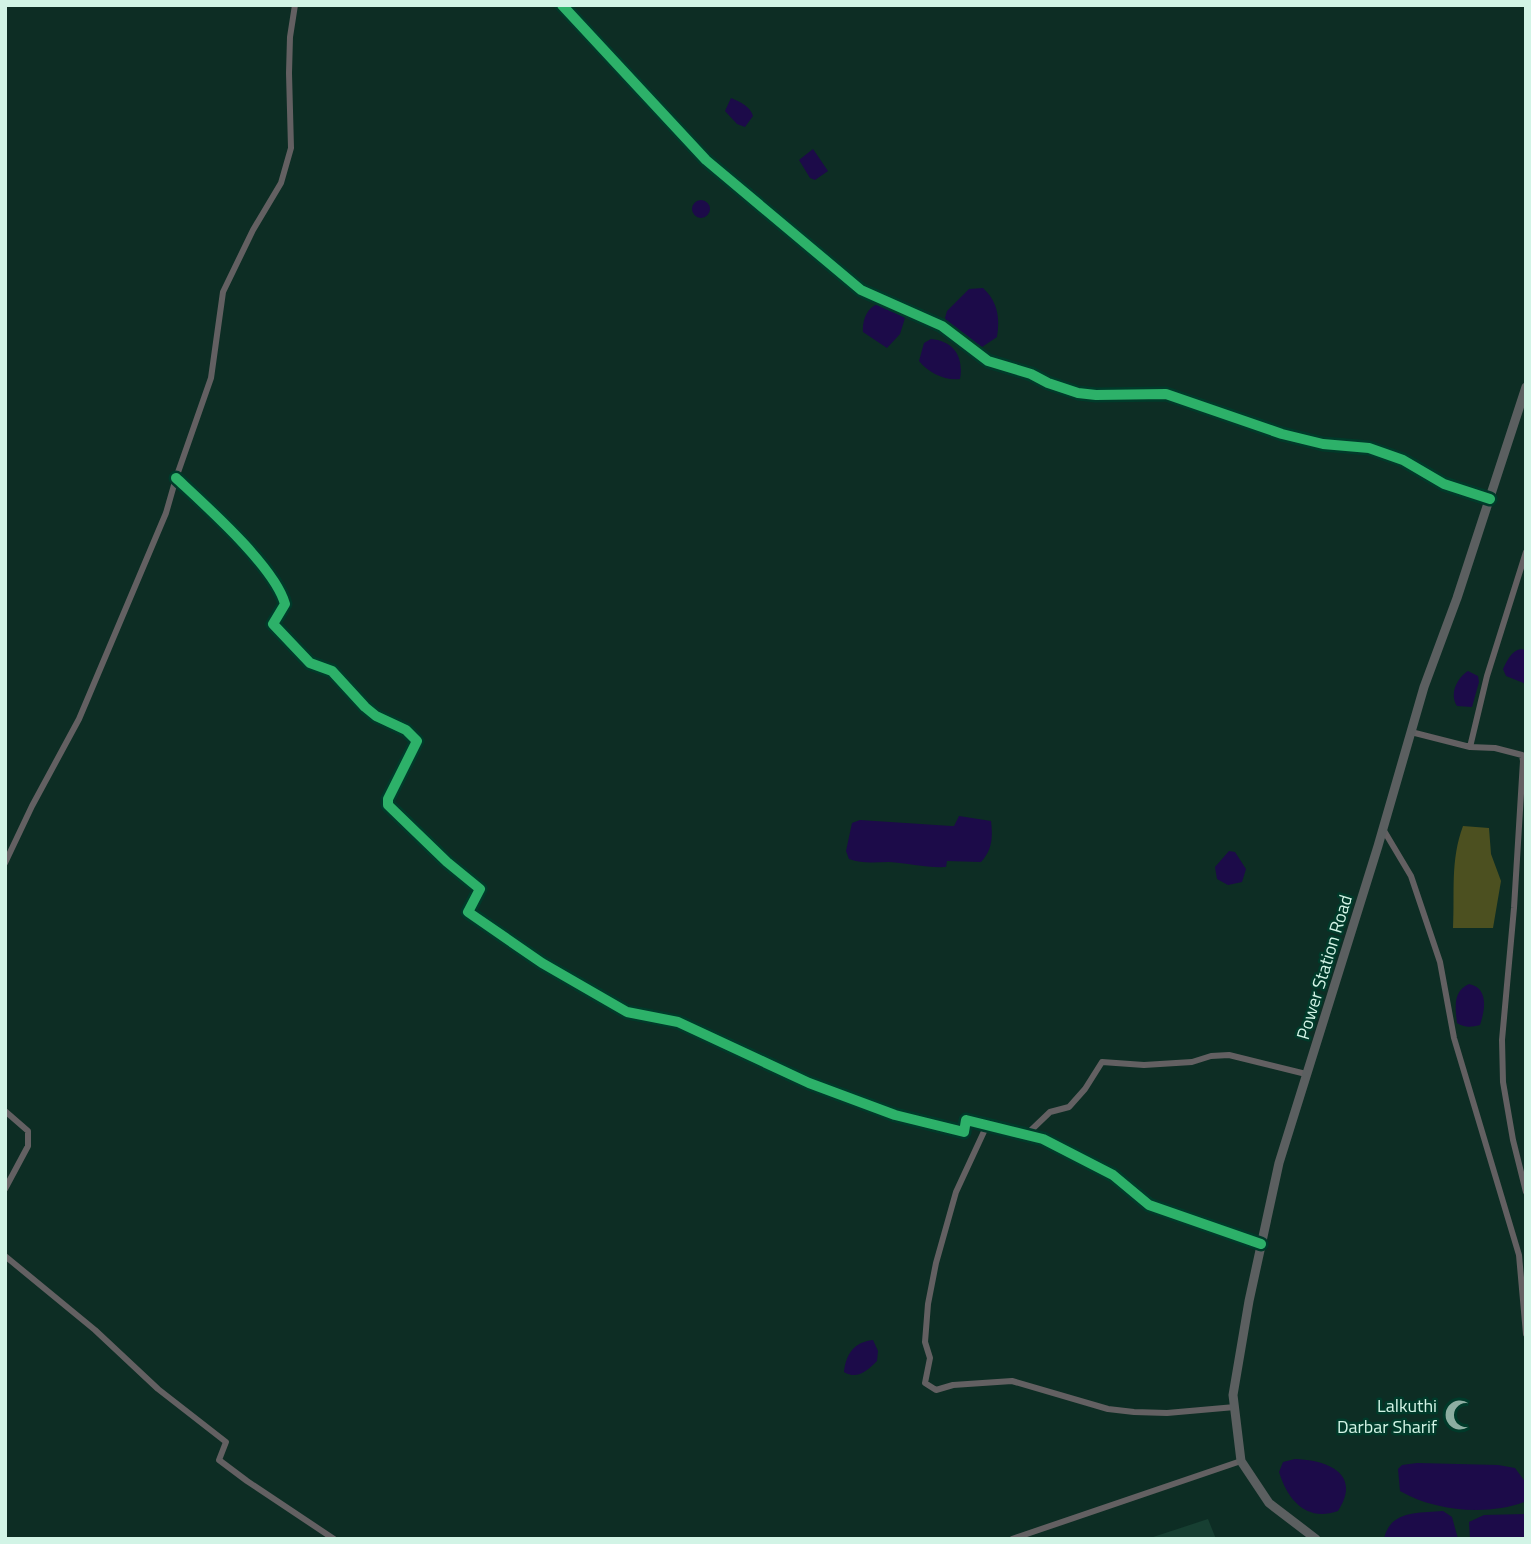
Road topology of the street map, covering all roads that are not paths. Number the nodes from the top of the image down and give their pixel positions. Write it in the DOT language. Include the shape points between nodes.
graph roads {
  1 [pos="295,5"];
  2 [pos="562,5"];
  3 [pos="1526,387"];
  4 [pos="1522,416"];
  5 [pos="176,478"];
  6 [pos="1490,499"];
  7 [pos="1526,552"];
  8 [pos="1411,732"];
  9 [pos="1470,747"];
  10 [pos="1383,829"];
  11 [pos="5,863"];
  12 [pos="1306,1074"];
  13 [pos="5,1111"];
  14 [pos="987,1125"];
  15 [pos="1026,1135"];
  16 [pos="5,1189"];
  17 [pos="1526,1192"];
  18 [pos="1261,1244"];
  19 [pos="5,1256"];
  20 [pos="1526,1334"];
  21 [pos="1235,1407"];
  22 [pos="1241,1461"];
  23 [pos="334,1539"];
  24 [pos="1012,1539"];
  25 [pos="1317,1539"];
  1 -- 5 [label="street" via="289,73 291,149 281,183 223,292 211,379"];
  2 -- 6 [label="street" via="706,160 861,290 942,326 988,361 1078,393 1166,394 1311,442 1369,448 1403,460 1444,484"];
  3 -- 4 [label="main road, Power Station Road"];
  4 -- 6 [label="main road, Power Station Road"];
  5 -- 11 [label="street" via="166,513 79,719"];
  5 -- 14 [label="street" via="230,530 281,590 285,604 274,624 310,663 332,671 365,707 407,730 417,741 388,805 480,888 468,912 542,963 627,1012 678,1022 809,1083 895,1115 964,1132 966,1120"];
  6 -- 8 [label="main road, Power Station Road"];
  7 -- 9 [label="street"];
  8 -- 9 [label="street"];
  8 -- 10 [label="main road, Power Station Road"];
  9 -- 17 [label="street" via="1495,748 1522,755 1524,761 1502,1040 1503,1082"];
  10 -- 12 [label="main road, Power Station Road"];
  10 -- 20 [label="street" via="1411,876 1440,962 1454,1038 1519,1255"];
  12 -- 15 [label="street" via="1229,1055 1144,1065 1102,1062 1069,1107 1050,1112"];
  12 -- 18 [label="main road, Power Station Road"];
  13 -- 16 [label="street" via="28,1131 28,1146"];
  14 -- 15 [label="street"];
  14 -- 21 [label="street" via="956,1192 936,1262 928,1304 925,1342 930,1358 925,1383 936,1390 1012,1381 1134,1412"];
  15 -- 18 [label="street" via="1113,1175 1149,1205"];
  18 -- 21 [label="main road, Power Station Road" via="1233,1395"];
  19 -- 23 [label="street" via="226,1442 219,1460"];
  21 -- 22 [label="main road, Power Station Road"];
  22 -- 24 [label="street"];
  22 -- 25 [label="main road, Power Station Road" via="1269,1503"];
}
